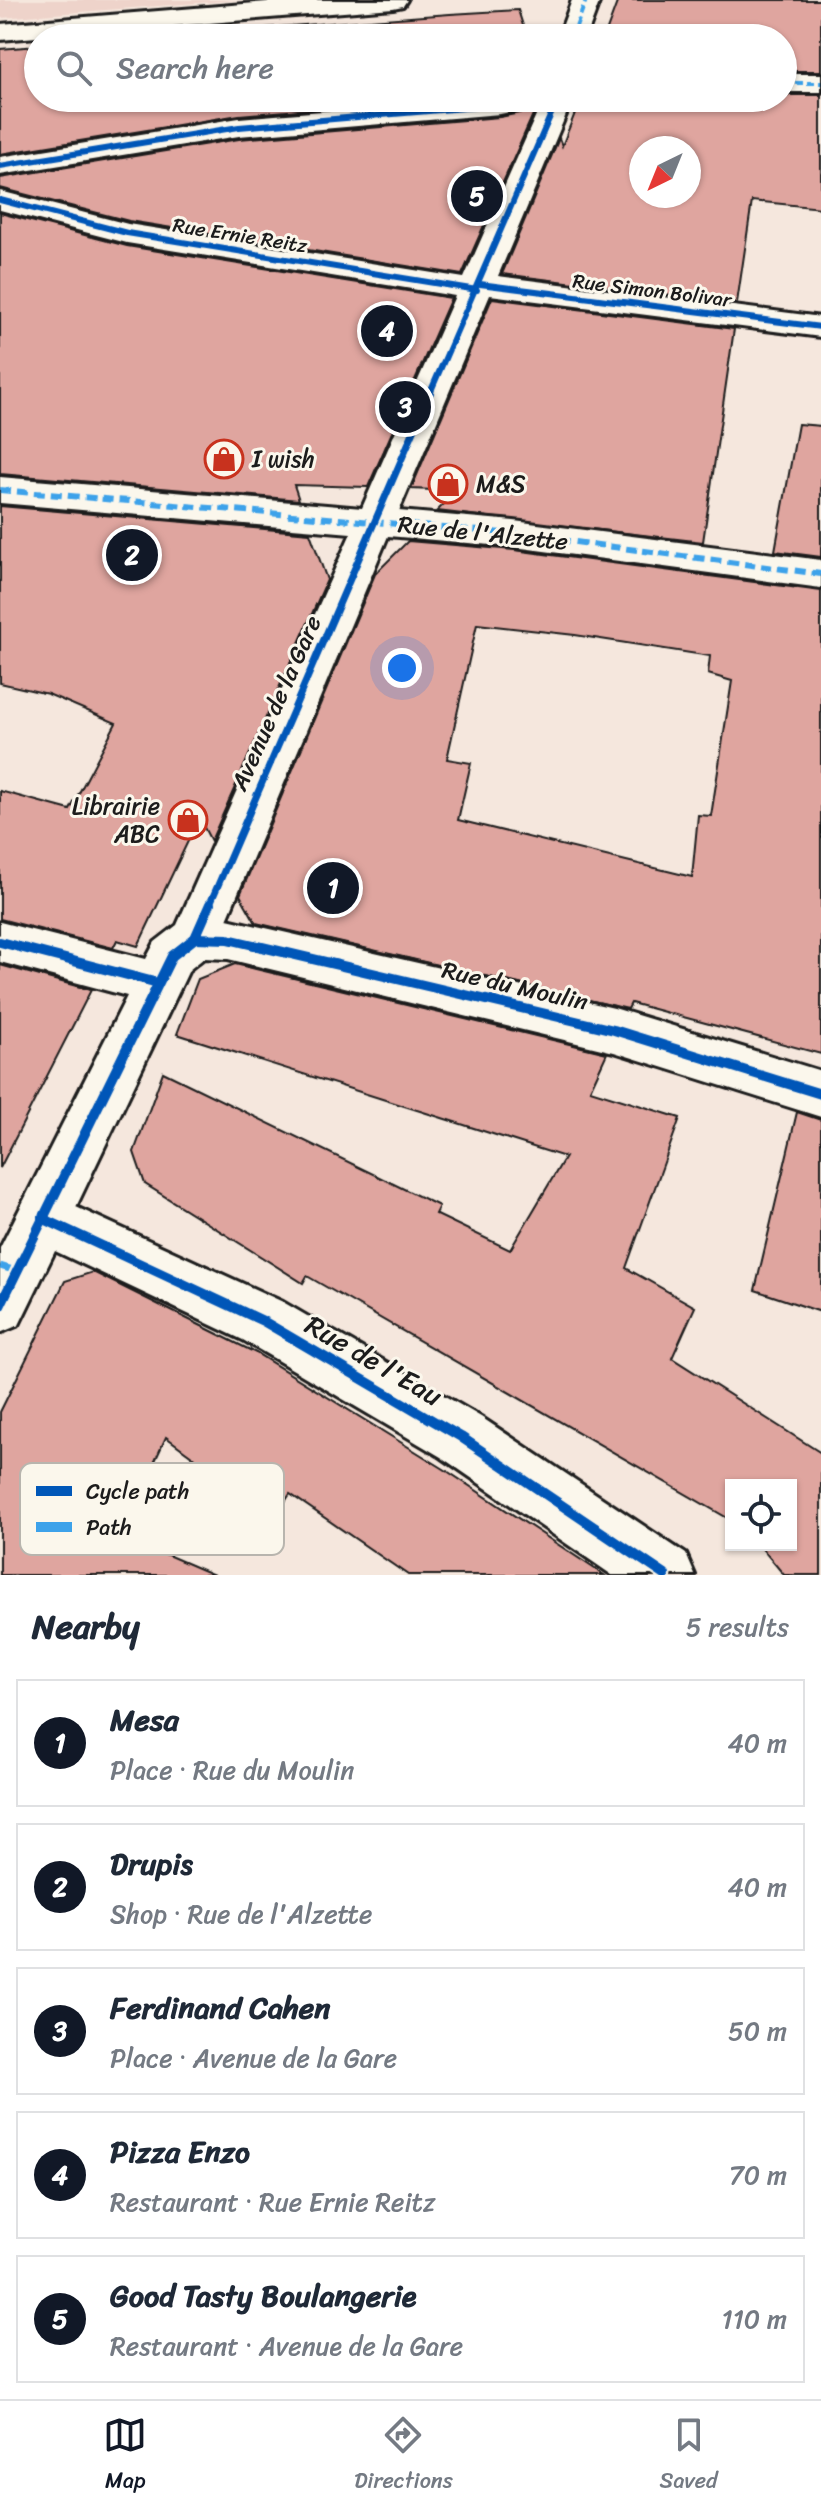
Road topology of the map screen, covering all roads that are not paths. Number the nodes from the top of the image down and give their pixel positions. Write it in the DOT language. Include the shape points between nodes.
graph roads {
  1 [pos="238,0"];
  2 [pos="393,0"];
  3 [pos="586,0"];
  4 [pos="0,18"];
  5 [pos="98,24"];
  6 [pos="577,24"];
  7 [pos="24,30"];
  8 [pos="0,32"];
  9 [pos="797,83"];
  10 [pos="821,83"];
  11 [pos="417,112"];
  12 [pos="552,112"];
  13 [pos="0,166"];
  14 [pos="0,200"];
  15 [pos="478,287"];
  16 [pos="821,327"];
  17 [pos="0,490"];
  18 [pos="377,522"];
  19 [pos="821,574"];
  20 [pos="195,938"];
  21 [pos="0,942"];
  22 [pos="158,983"];
  23 [pos="821,1094"];
  24 [pos="42,1218"];
  25 [pos="5,1281"];
  26 [pos="665,1575"];
  1 -- 4 [label="street"];
  2 -- 5 [label="street"];
  3 -- 6 [label="street"];
  7 -- 8 [label="street"];
  9 -- 10 [label="street"];
  11 -- 13 [label="street" via="239,127"];
  12 -- 15 [label="street, Avenue de la Gare"];
  14 -- 15 [label="street, Rue Ernie Reitz" via="127,233"];
  15 -- 16 [label="street, Rue Simon Bolivar"];
  15 -- 18 [label="street, Avenue de la Gare"];
  17 -- 18 [label="street, Rue de l'Alzette"];
  18 -- 19 [label="street, Rue de l'Alzette" via="514,534"];
  18 -- 20 [label="street, Avenue de la Gare"];
  20 -- 22 [label="street, Avenue de la Gare" via="172,956"];
  20 -- 23 [label="street, Rue du Moulin" via="228,939 614,1030"];
  21 -- 22 [label="street"];
  22 -- 24 [label="street, Avenue de la Gare"];
  24 -- 25 [label="street, Avenue de la Gare"];
  24 -- 26 [label="street, Rue de l'Eau" via="263,1321 461,1437"];
}
